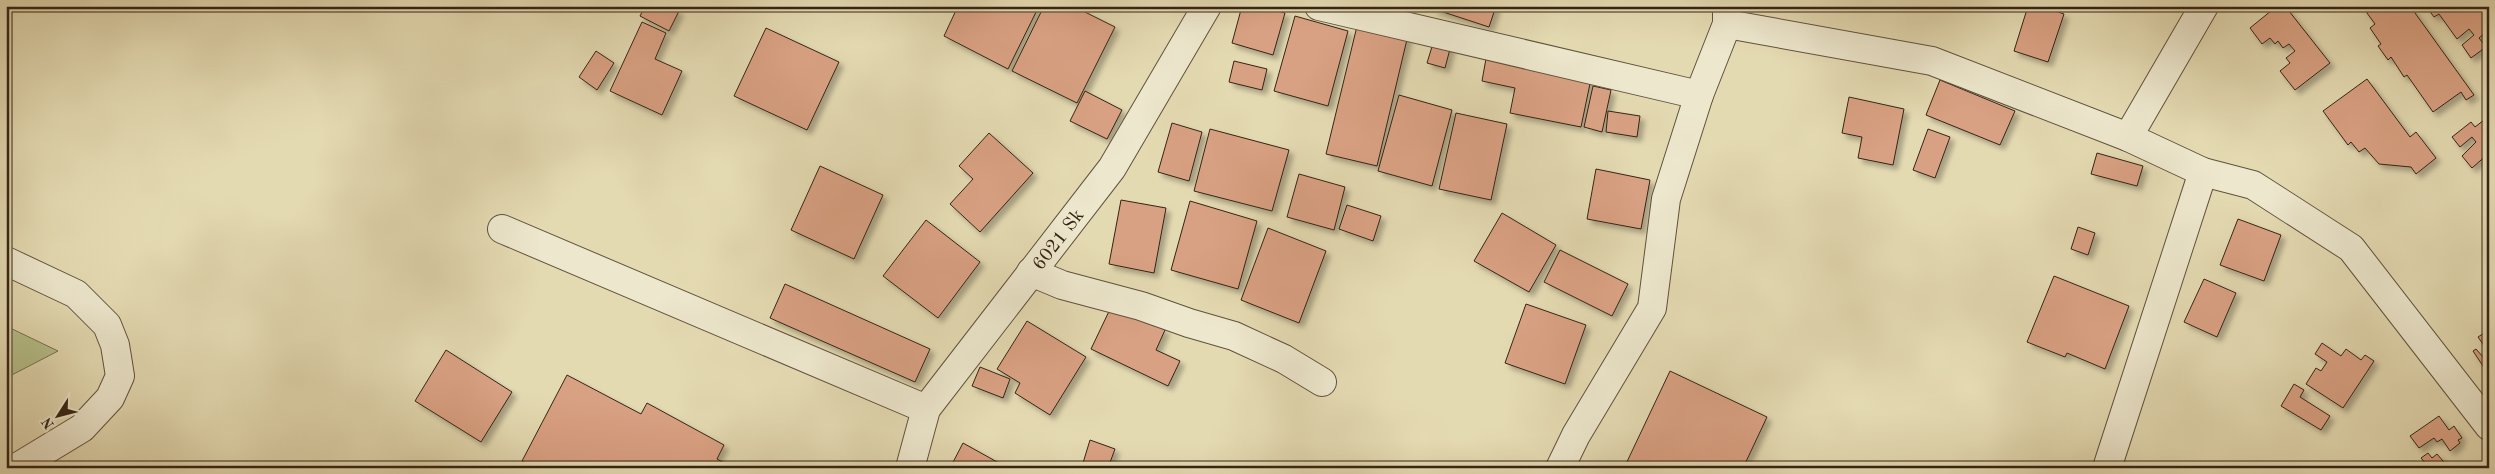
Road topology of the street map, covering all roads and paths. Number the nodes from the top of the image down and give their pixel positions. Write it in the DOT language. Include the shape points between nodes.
graph roads {
  1 [pos="1207,6"];
  2 [pos="1319,6"];
  3 [pos="2204,6"];
  4 [pos="1727,15"];
  5 [pos="1699,95"];
  6 [pos="2128,137"];
  7 [pos="2203,172"];
  8 [pos="502,229"];
  9 [pos="6,261"];
  10 [pos="1031,272"];
  11 [pos="1322,382"];
  12 [pos="926,409"];
  13 [pos="2489,426"];
  14 [pos="16,468"];
  15 [pos="910,468"];
  16 [pos="1560,468"];
  17 [pos="2107,468"];
  1 -- 10 [label="street, 6021 Sk" via="1112,168"];
  2 -- 5 [label="street"];
  3 -- 6 [label="street"];
  4 -- 5 [label="street"];
  4 -- 6 [label="street" via="1932,61"];
  5 -- 16 [label="street" via="1666,199 1652,308 1576,435"];
  6 -- 7 [label="street"];
  7 -- 13 [label="street" via="2253,185 2352,248"];
  7 -- 17 [label="street"];
  8 -- 12 [label="street"];
  9 -- 14 [label="street" via="76,294 107,325 115,345 120,376 110,398 82,428"];
  10 -- 11 [label="street" via="1062,285 1234,336 1284,359"];
  10 -- 12 [label="street, 6021 Sk"];
  12 -- 15 [label="street, 6021 Sk"];
}
